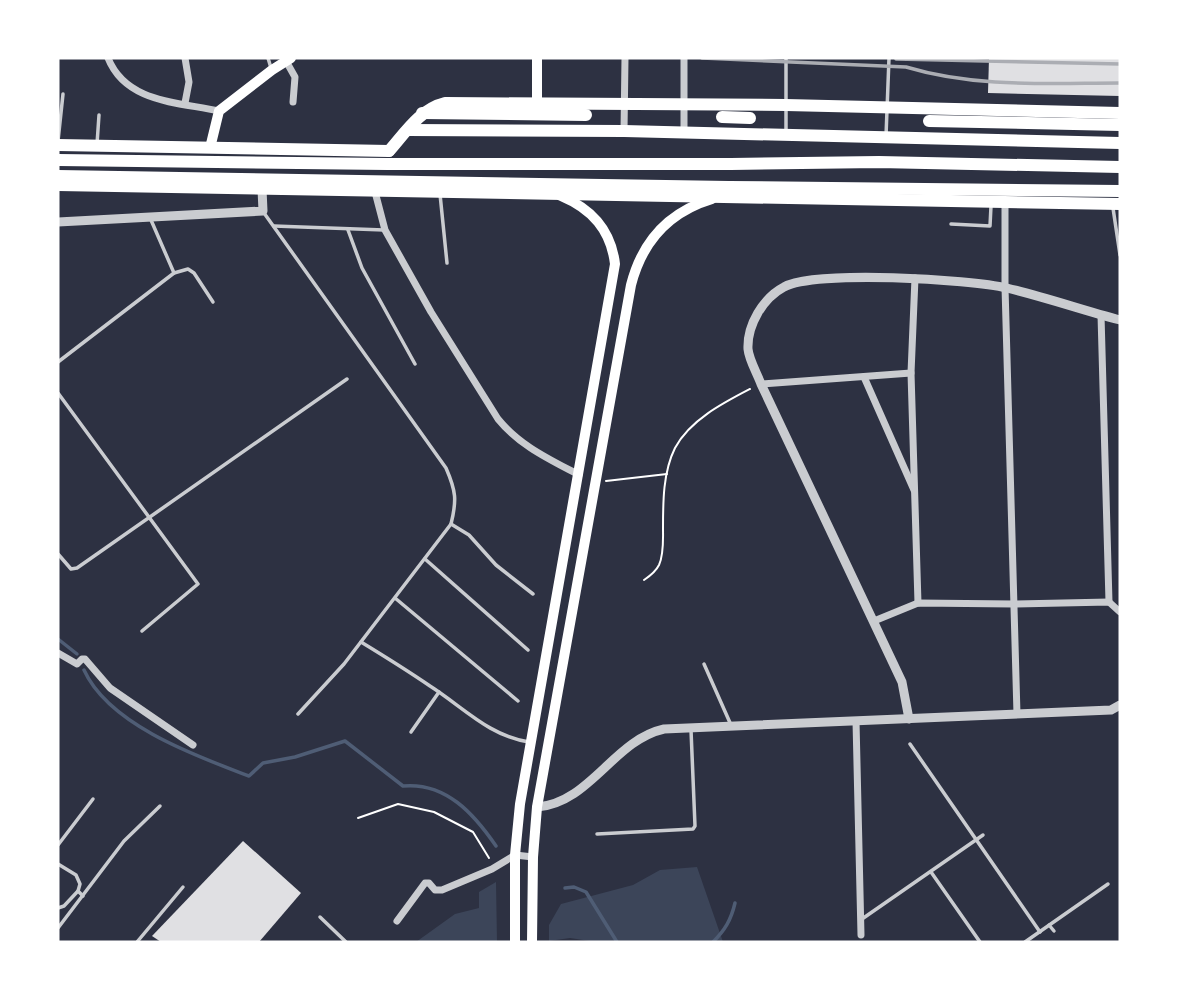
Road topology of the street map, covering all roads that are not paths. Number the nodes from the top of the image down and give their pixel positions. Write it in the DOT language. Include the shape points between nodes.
graph roads {
  1 [pos="108,58"];
  2 [pos="185,58"];
  3 [pos="268,58"];
  4 [pos="537,58"];
  5 [pos="625,58"];
  6 [pos="684,58"];
  7 [pos="786,58"];
  8 [pos="889,58"];
  9 [pos="289,59"];
  10 [pos="272,70"];
  11 [pos="63,94"];
  12 [pos="293,102"];
  13 [pos="185,103"];
  14 [pos="537,103"];
  15 [pos="625,104"];
  16 [pos="684,105"];
  17 [pos="786,105"];
  18 [pos="889,108"];
  19 [pos="219,111"];
  20 [pos="422,113"];
  21 [pos="1120,113"];
  22 [pos="99,115"];
  23 [pos="586,116"];
  24 [pos="722,117"];
  25 [pos="750,118"];
  26 [pos="929,121"];
  27 [pos="1120,125"];
  28 [pos="408,130"];
  29 [pos="624,131"];
  30 [pos="684,134"];
  31 [pos="786,135"];
  32 [pos="886,138"];
  33 [pos="1120,143"];
  34 [pos="58,144"];
  35 [pos="97,146"];
  36 [pos="142,147"];
  37 [pos="161,147"];
  38 [pos="210,148"];
  39 [pos="388,158"];
  40 [pos="58,160"];
  41 [pos="141,162"];
  42 [pos="160,162"];
  43 [pos="209,163"];
  44 [pos="1120,167"];
  45 [pos="58,176"];
  46 [pos="262,184"];
  47 [pos="58,185"];
  48 [pos="374,186"];
  49 [pos="439,187"];
  50 [pos="641,190"];
  51 [pos="1120,191"];
  52 [pos="550,194"];
  53 [pos="838,194"];
  54 [pos="998,195"];
  55 [pos="718,197"];
  56 [pos="1116,203"];
  57 [pos="263,211"];
  58 [pos="150,218"];
  59 [pos="58,222"];
  60 [pos="951,224"];
  61 [pos="274,226"];
  62 [pos="348,230"];
  63 [pos="385,230"];
  64 [pos="1120,255"];
  65 [pos="447,263"];
  66 [pos="174,273"];
  67 [pos="915,278"];
  68 [pos="613,285"];
  69 [pos="631,285"];
  70 [pos="1005,287"];
  71 [pos="213,302"];
  72 [pos="1101,315"];
  73 [pos="1120,320"];
  74 [pos="58,362"];
  75 [pos="415,364"];
  76 [pos="911,373"];
  77 [pos="864,377"];
  78 [pos="347,379"];
  79 [pos="761,384"];
  80 [pos="58,393"];
  81 [pos="579,475"];
  82 [pos="915,493"];
  83 [pos="149,517"];
  84 [pos="452,524"];
  85 [pos="58,554"];
  86 [pos="425,559"];
  87 [pos="533,594"];
  88 [pos="395,598"];
  89 [pos="1109,602"];
  90 [pos="919,603"];
  91 [pos="1014,604"];
  92 [pos="1120,612"];
  93 [pos="874,621"];
  94 [pos="142,631"];
  95 [pos="361,642"];
  96 [pos="528,650"];
  97 [pos="58,653"];
  98 [pos="704,664"];
  99 [pos="439,692"];
  100 [pos="518,701"];
  101 [pos="1117,710"];
  102 [pos="298,714"];
  103 [pos="1017,714"];
  104 [pos="909,719"];
  105 [pos="856,721"];
  106 [pos="732,726"];
  107 [pos="691,728"];
  108 [pos="411,732"];
  109 [pos="531,742"];
  110 [pos="910,744"];
  111 [pos="193,745"];
  112 [pos="93,799"];
  113 [pos="520,804"];
  114 [pos="160,806"];
  115 [pos="537,807"];
  116 [pos="597,834"];
  117 [pos="983,835"];
  118 [pos="977,840"];
  119 [pos="58,845"];
  120 [pos="515,855"];
  121 [pos="533,857"];
  122 [pos="58,864"];
  123 [pos="931,872"];
  124 [pos="1108,884"];
  125 [pos="183,887"];
  126 [pos="78,891"];
  127 [pos="83,896"];
  128 [pos="58,908"];
  129 [pos="320,917"];
  130 [pos="861,920"];
  131 [pos="397,921"];
  132 [pos="1049,925"];
  133 [pos="58,928"];
  134 [pos="1054,931"];
  135 [pos="1040,932"];
  136 [pos="861,936"];
  137 [pos="137,942"];
  138 [pos="346,942"];
  139 [pos="514,942"];
  140 [pos="532,942"];
  141 [pos="980,942"];
  142 [pos="1025,942"];
  1 -- 13 [label="street" via="119,78 135,91"];
  2 -- 13 [label="street" via="189,82"];
  3 -- 10 [label="lane"];
  4 -- 14 [label="main road"];
  5 -- 15 [label="street"];
  6 -- 16 [label="street"];
  7 -- 17 [label="lane"];
  8 -- 18 [label="lane"];
  9 -- 10 [label="main road"];
  9 -- 12 [label="street" via="295,77"];
  10 -- 19 [label="main road"];
  11 -- 34 [label="lane"];
  13 -- 19 [label="street"];
  14 -- 15 [label="highway"];
  14 -- 20 [label="highway" via="445,103"];
  15 -- 16 [label="highway"];
  15 -- 29 [label="street"];
  16 -- 17 [label="highway"];
  16 -- 30 [label="street"];
  17 -- 18 [label="highway"];
  17 -- 31 [label="lane"];
  18 -- 21 [label="highway"];
  18 -- 32 [label="lane"];
  19 -- 38 [label="main road"];
  20 -- 23 [label="highway"];
  20 -- 28 [label="highway"];
  22 -- 35 [label="lane"];
  24 -- 25 [label="highway"];
  26 -- 27 [label="highway"];
  28 -- 29 [label="highway"];
  28 -- 39 [label="highway"];
  29 -- 30 [label="highway"];
  30 -- 31 [label="highway"];
  31 -- 32 [label="highway"];
  32 -- 33 [label="highway"];
  34 -- 35 [label="highway"];
  35 -- 36 [label="highway"];
  36 -- 37 [label="highway"];
  36 -- 41 [label="highway"];
  37 -- 38 [label="highway"];
  37 -- 42 [label="highway"];
  38 -- 39 [label="highway"];
  38 -- 43 [label="highway"];
  39 -- 43 [label="highway"];
  39 -- 44 [label="highway"];
  40 -- 41 [label="highway"];
  41 -- 42 [label="highway"];
  42 -- 43 [label="highway"];
  45 -- 46 [label="highway"];
  46 -- 47 [label="highway"];
  46 -- 48 [label="highway"];
  46 -- 57 [label="street"];
  48 -- 49 [label="highway"];
  48 -- 63 [label="street"];
  49 -- 50 [label="highway"];
  49 -- 52 [label="highway"];
  49 -- 65 [label="lane"];
  50 -- 52 [label="highway"];
  50 -- 53 [label="highway"];
  50 -- 55 [label="highway"];
  51 -- 54 [label="highway"];
  52 -- 68 [label="main road" via="579,204 602,225 614,254"];
  53 -- 54 [label="highway"];
  53 -- 55 [label="highway"];
  54 -- 56 [label="highway"];
  54 -- 60 [label="lane" via="990,226"];
  54 -- 70 [label="street"];
  55 -- 69 [label="main road" via="682,211 661,227 645,248"];
  56 -- 64 [label="lane"];
  57 -- 58 [label="street"];
  57 -- 61 [label="lane"];
  58 -- 59 [label="street"];
  58 -- 66 [label="lane"];
  61 -- 62 [label="lane"];
  61 -- 84 [label="lane" via="446,468 455,488"];
  62 -- 63 [label="lane"];
  62 -- 75 [label="lane" via="362,268"];
  63 -- 81 [label="street" via="430,312 509,433"];
  66 -- 71 [label="lane" via="194,273"];
  66 -- 74 [label="lane"];
  67 -- 70 [label="street"];
  67 -- 76 [label="street"];
  67 -- 79 [label="street" via="811,280 785,286 758,313 750,329 748,350"];
  68 -- 69 [label="main road"];
  68 -- 81 [label="main road"];
  69 -- 115 [label="main road"];
  70 -- 72 [label="street"];
  70 -- 91 [label="street"];
  72 -- 73 [label="street"];
  72 -- 89 [label="street"];
  76 -- 77 [label="street"];
  76 -- 82 [label="street"];
  77 -- 79 [label="street"];
  77 -- 82 [label="street"];
  78 -- 83 [label="lane"];
  79 -- 93 [label="street"];
  80 -- 83 [label="lane"];
  81 -- 109 [label="main road"];
  82 -- 90 [label="street"];
  83 -- 85 [label="lane" via="77,568 71,569"];
  83 -- 94 [label="lane" via="198,584"];
  84 -- 86 [label="lane"];
  84 -- 87 [label="lane"];
  86 -- 88 [label="lane"];
  86 -- 96 [label="lane"];
  88 -- 95 [label="lane"];
  88 -- 100 [label="lane"];
  89 -- 91 [label="street"];
  89 -- 92 [label="street"];
  90 -- 91 [label="street"];
  90 -- 93 [label="street"];
  91 -- 103 [label="street"];
  93 -- 104 [label="street" via="902,682"];
  95 -- 99 [label="lane"];
  95 -- 102 [label="lane"];
  97 -- 111 [label="street" via="77,664 85,659 114,691"];
  98 -- 106 [label="lane"];
  99 -- 108 [label="lane"];
  99 -- 109 [label="lane" via="491,730 512,740"];
  101 -- 103 [label="street"];
  103 -- 104 [label="street"];
  104 -- 105 [label="street"];
  105 -- 106 [label="street"];
  105 -- 130 [label="street"];
  106 -- 107 [label="street"];
  107 -- 115 [label="street" via="663,729 642,737 561,802"];
  107 -- 116 [label="lane" via="693,829"];
  109 -- 113 [label="main road"];
  110 -- 118 [label="lane"];
  112 -- 119 [label="lane"];
  113 -- 115 [label="main road"];
  113 -- 120 [label="main road"];
  114 -- 127 [label="lane" via="124,841"];
  115 -- 121 [label="main road"];
  117 -- 118 [label="lane"];
  118 -- 123 [label="lane"];
  118 -- 135 [label="lane"];
  120 -- 121 [label="street"];
  120 -- 131 [label="street" via="442,890 425,883"];
  120 -- 139 [label="main road"];
  121 -- 140 [label="main road"];
  122 -- 126 [label="lane" via="79,879"];
  123 -- 130 [label="lane"];
  123 -- 141 [label="lane"];
  124 -- 132 [label="lane"];
  125 -- 137 [label="lane"];
  126 -- 127 [label="lane"];
  126 -- 128 [label="lane"];
  127 -- 133 [label="lane"];
  129 -- 138 [label="lane"];
  130 -- 136 [label="street"];
  132 -- 134 [label="lane"];
  132 -- 135 [label="lane"];
  135 -- 142 [label="lane"];
}
